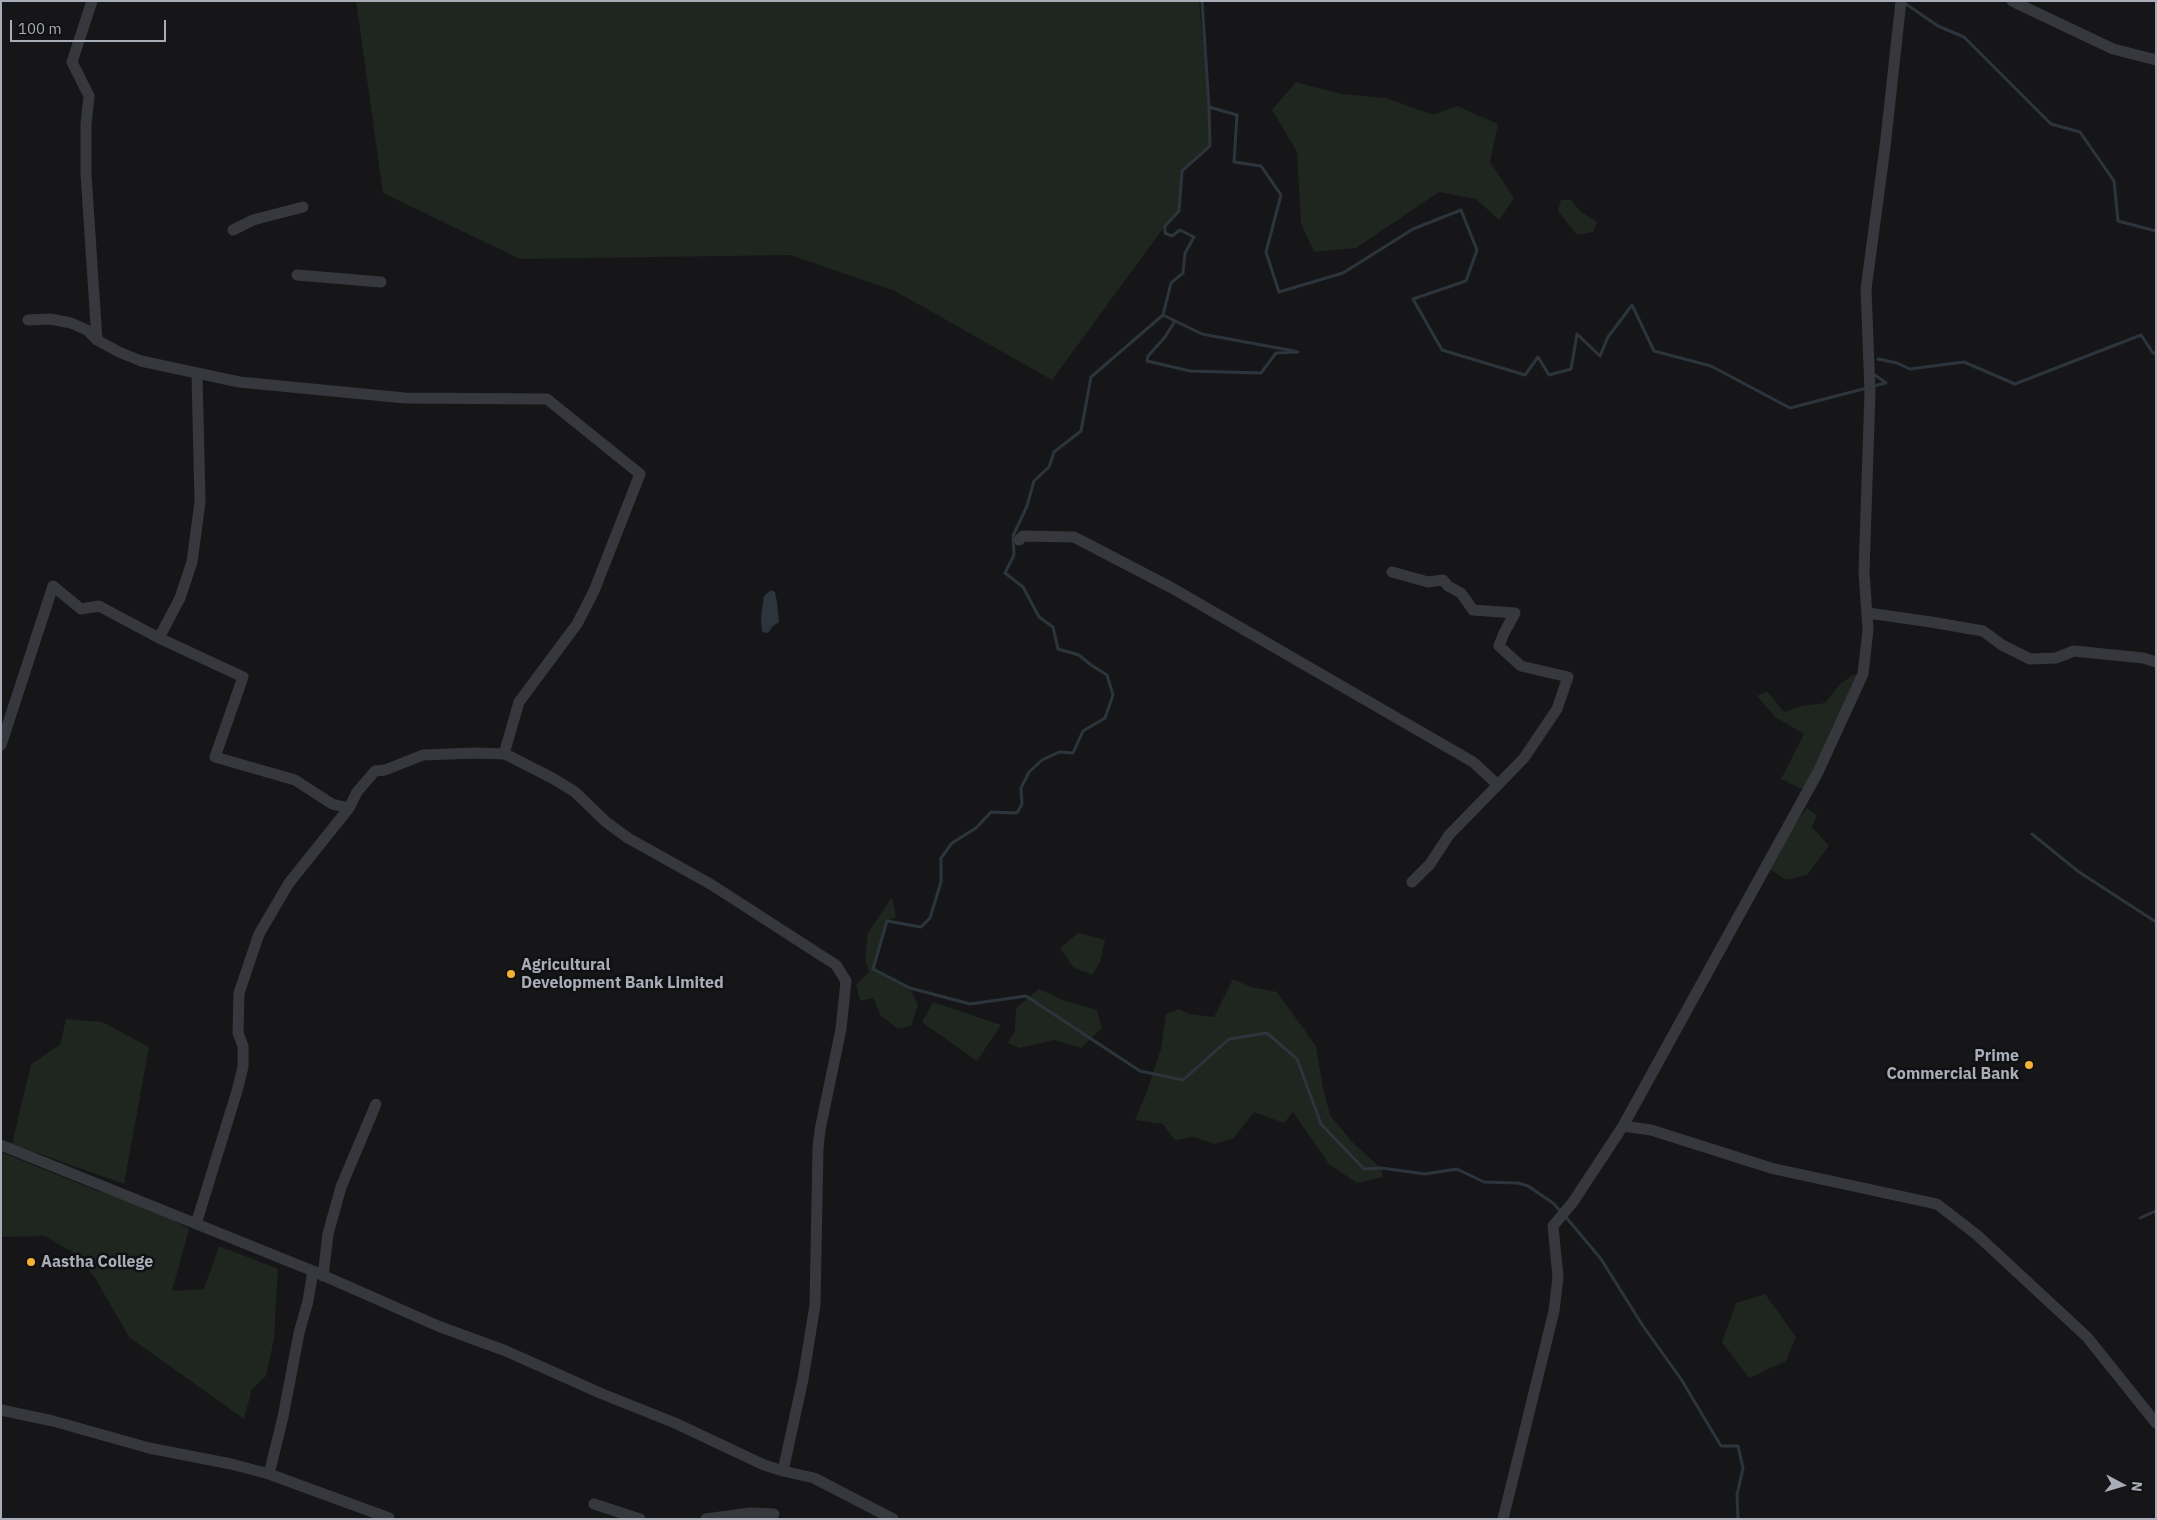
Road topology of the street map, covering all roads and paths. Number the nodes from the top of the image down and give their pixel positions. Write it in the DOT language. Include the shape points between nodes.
graph roads {
  1 [pos="92,1"];
  2 [pos="2012,1"];
  3 [pos="1900,6"];
  4 [pos="2156,60"];
  5 [pos="303,207"];
  6 [pos="233,230"];
  7 [pos="298,275"];
  8 [pos="381,282"];
  9 [pos="28,320"];
  10 [pos="97,340"];
  11 [pos="197,374"];
  12 [pos="1020,540"];
  13 [pos="1392,572"];
  14 [pos="1868,614"];
  15 [pos="159,638"];
  16 [pos="2156,662"];
  17 [pos="1,745"];
  18 [pos="504,754"];
  19 [pos="1498,785"];
  20 [pos="349,808"];
  21 [pos="1412,882"];
  22 [pos="376,1104"];
  23 [pos="1623,1126"];
  24 [pos="1,1145"];
  25 [pos="196,1224"];
  26 [pos="318,1274"];
  27 [pos="1,1410"];
  28 [pos="2156,1422"];
  29 [pos="784,1471"];
  30 [pos="269,1474"];
  31 [pos="594,1504"];
  32 [pos="774,1514"];
  33 [pos="389,1518"];
  34 [pos="640,1519"];
  35 [pos="707,1519"];
  36 [pos="893,1519"];
  37 [pos="1503,1519"];
  1 -- 10 [label="street" via="72,62 89,96 86,174"];
  2 -- 4 [label="street" via="2113,49"];
  3 -- 14 [label="street" via="1866,290 1870,386 1864,572"];
  5 -- 6 [label="street" via="253,220"];
  7 -- 8 [label="street"];
  9 -- 10 [label="street" via="50,319 71,323 87,330"];
  10 -- 11 [label="street" via="141,361"];
  11 -- 15 [label="street" via="200,502 192,562 180,598"];
  11 -- 18 [label="street" via="249,383 405,398 547,399 640,474 594,590 577,624 519,702"];
  12 -- 19 [label="street" via="1023,536 1074,537 1172,588 1447,747 1472,762"];
  13 -- 19 [label="street" via="1428,582 1443,580 1461,592 1473,610 1515,613 1499,646 1521,666 1568,677 1557,709 1524,758"];
  14 -- 16 [label="street" via="1983,632 2030,659 2056,658 2074,651"];
  14 -- 23 [label="street" via="1863,674 1818,772"];
  15 -- 17 [label="street" via="100,606 81,609 53,586"];
  15 -- 20 [label="street" via="243,677 215,757 294,780 332,804"];
  18 -- 20 [label="street" via="423,754 375,771 357,792"];
  18 -- 29 [label="street" via="575,792 628,838 712,885 836,965 846,981 841,1029 818,1148 815,1305"];
  19 -- 21 [label="street" via="1449,835 1430,864"];
  20 -- 25 [label="street" via="289,883 260,934 244,973 238,1005 243,1067"];
  22 -- 26 [label="street" via="341,1187"];
  23 -- 28 [label="street" via="1651,1130 1771,1168 1937,1204 1976,1235 2087,1338"];
  23 -- 37 [label="street" via="1573,1202 1553,1226 1558,1277 1554,1311"];
  24 -- 25 [label="street"];
  25 -- 26 [label="street"];
  26 -- 29 [label="street"];
  26 -- 30 [label="street" via="297,1342"];
  27 -- 30 [label="street" via="149,1448"];
  29 -- 36 [label="street" via="814,1478"];
  30 -- 33 [label="street"];
  31 -- 34 [label="street"];
  32 -- 35 [label="street" via="750,1513"];
}
